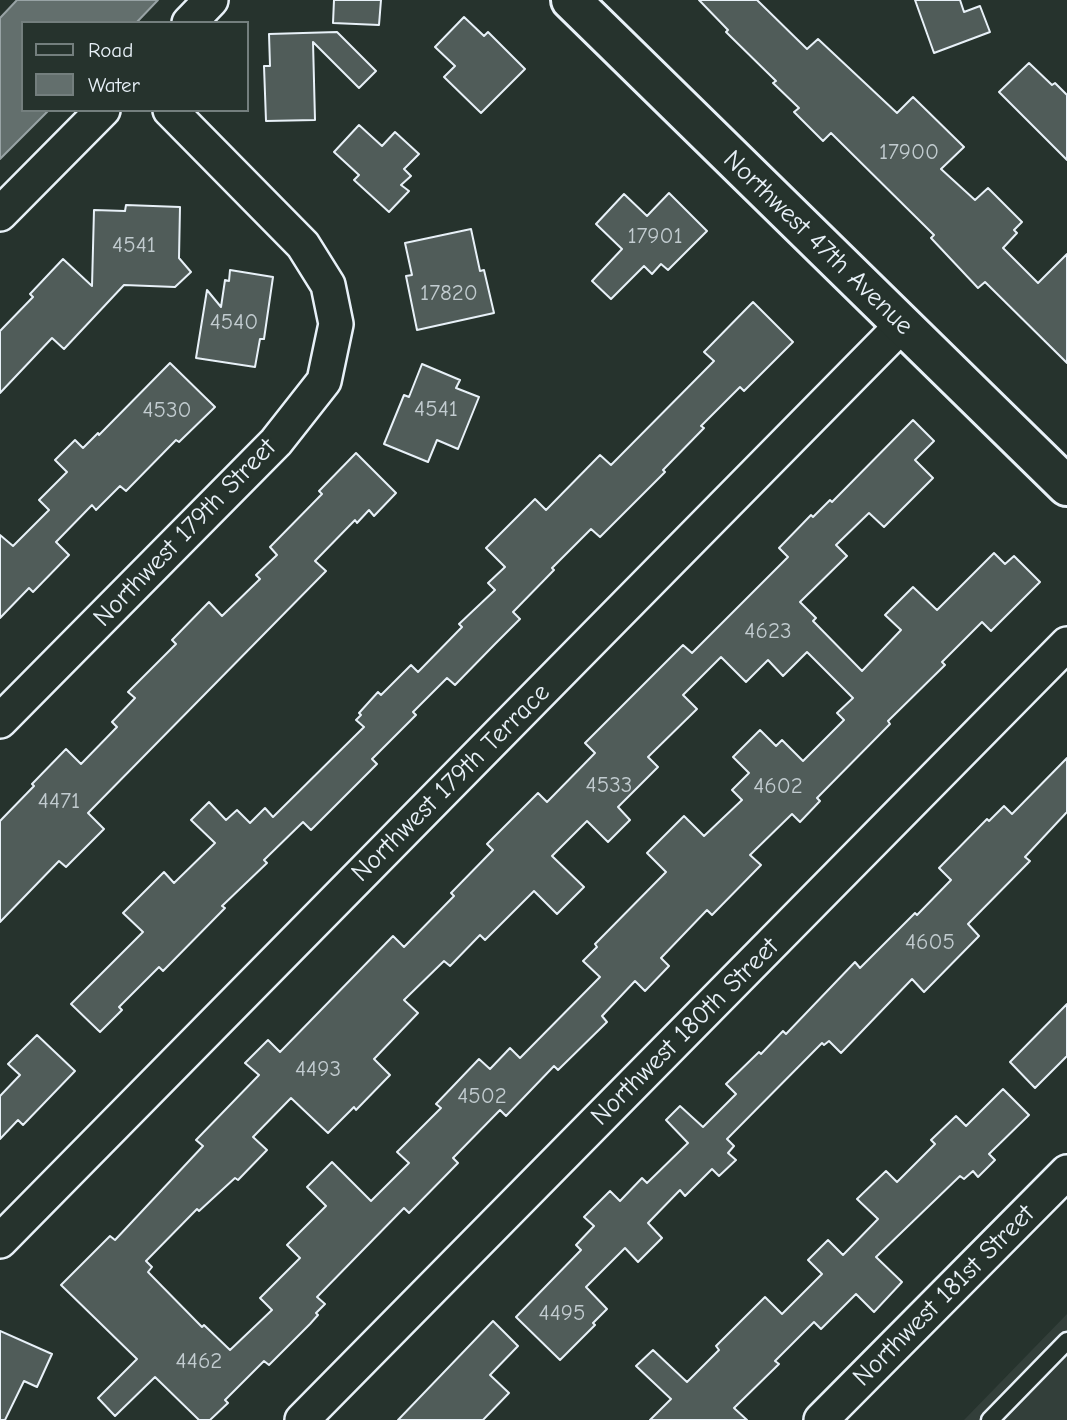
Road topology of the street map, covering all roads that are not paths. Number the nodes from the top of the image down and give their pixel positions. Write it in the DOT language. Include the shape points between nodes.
graph roads {
  1 [pos="211,0"];
  2 [pos="571,0"];
  3 [pos="191,21"];
  4 [pos="101,112"];
  5 [pos="172,112"];
  6 [pos="0,214"];
  7 [pos="902,325"];
  8 [pos="1067,486"];
  9 [pos="1067,644"];
  10 [pos="0,721"];
  11 [pos="1067,1172"];
  12 [pos="0,1241"];
  13 [pos="1067,1341"];
  14 [pos="997,1418"];
  15 [pos="303,1420"];
  16 [pos="821,1420"];
  1 -- 3 [label="street"];
  2 -- 7 [label="main road, Northwest 47th Avenue"];
  4 -- 6 [label="street"];
  5 -- 10 [label="street, Northwest 179th Street" via="303,245 328,285 336,324 324,381 276,442"];
  7 -- 8 [label="main road, Northwest 47th Avenue"];
  7 -- 12 [label="street, Northwest 179th Terrace"];
  9 -- 15 [label="street, Northwest 180th Street"];
  11 -- 16 [label="street, Northwest 181st Street"];
  13 -- 14 [label="lane"];
}
